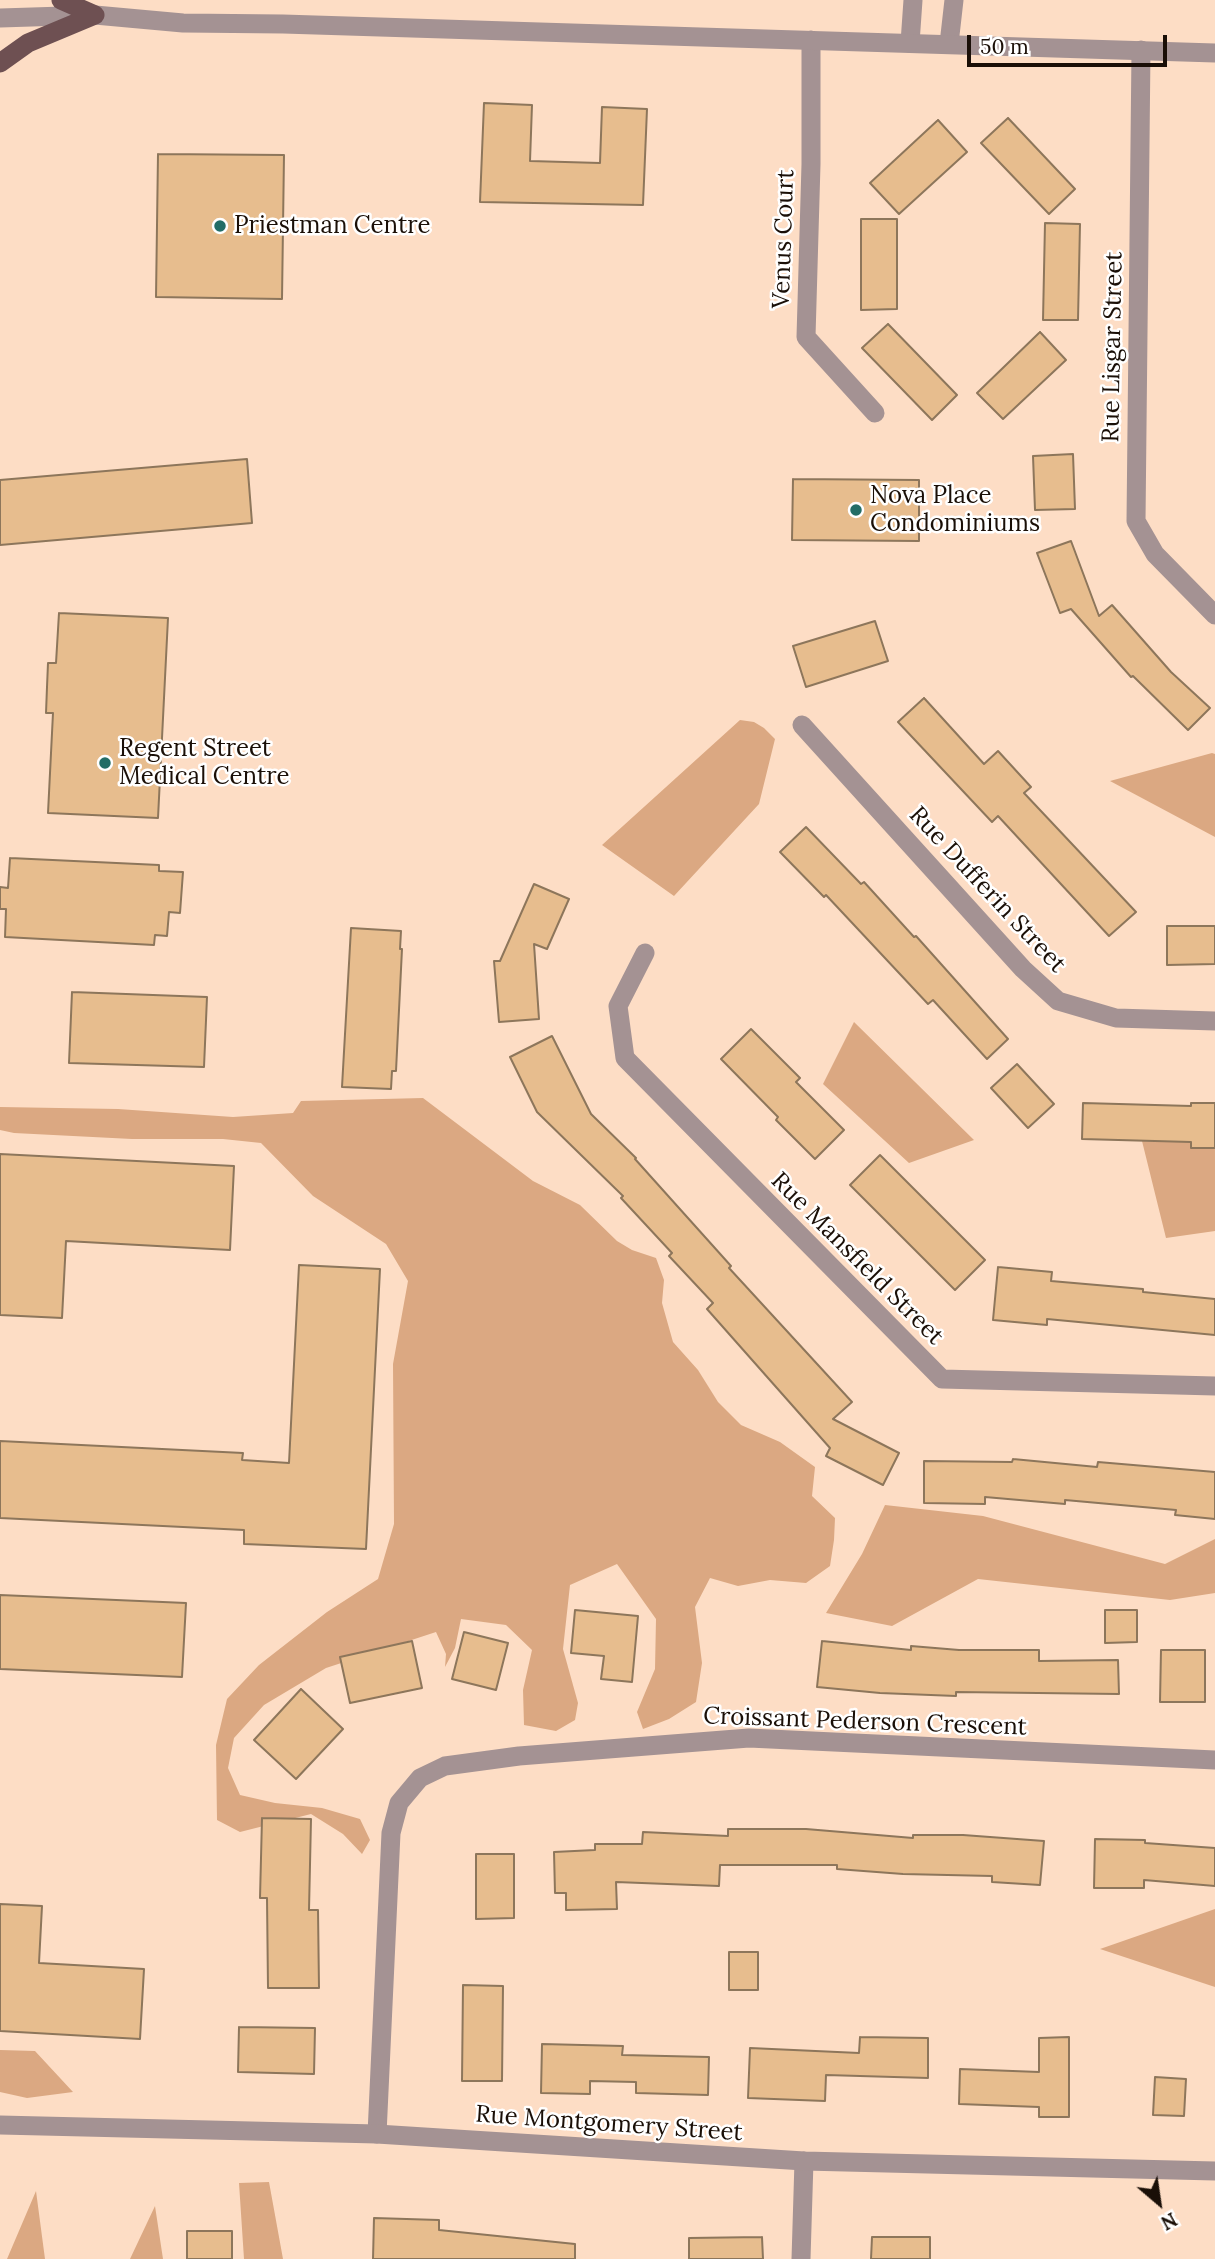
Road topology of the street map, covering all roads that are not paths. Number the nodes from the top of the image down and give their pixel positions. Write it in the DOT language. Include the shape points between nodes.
graph roads {
  1 [pos="61,0"];
  2 [pos="913,0"];
  3 [pos="954,0"];
  4 [pos="95,15"];
  5 [pos="0,18"];
  6 [pos="811,40"];
  7 [pos="910,43"];
  8 [pos="949,44"];
  9 [pos="1141,50"];
  10 [pos="1215,52"];
  11 [pos="0,64"];
  12 [pos="875,413"];
  13 [pos="1215,615"];
  14 [pos="802,725"];
  15 [pos="645,953"];
  16 [pos="1215,1021"];
  17 [pos="1215,1386"];
  18 [pos="1215,1760"];
  19 [pos="0,2125"];
  20 [pos="377,2134"];
  21 [pos="804,2161"];
  22 [pos="1215,2171"];
  23 [pos="801,2259"];
  1 -- 4 [label="main road"];
  2 -- 7 [label="street"];
  3 -- 8 [label="street"];
  4 -- 5 [label="street"];
  4 -- 6 [label="street" via="183,23"];
  4 -- 11 [label="main road" via="29,43"];
  6 -- 7 [label="street"];
  6 -- 12 [label="street, Venus Court" via="806,337"];
  7 -- 8 [label="street"];
  8 -- 9 [label="street"];
  9 -- 10 [label="street"];
  9 -- 13 [label="street, Rue Lisgar Street" via="1136,520 1154,554"];
  14 -- 16 [label="street, Rue Dufferin Street" via="1023,970 1058,1001 1116,1018"];
  15 -- 17 [label="street, Rue Mansfield Street" via="618,1006 625,1058 942,1379"];
  18 -- 20 [label="street, Croissant Pederson Crescent" via="749,1738 445,1766 420,1778 399,1803 391,1833"];
  19 -- 20 [label="street, Rue Montgomery Street"];
  20 -- 21 [label="street, Rue Montgomery Street"];
  21 -- 22 [label="street, Rue Montgomery Street"];
  21 -- 23 [label="street"];
}
